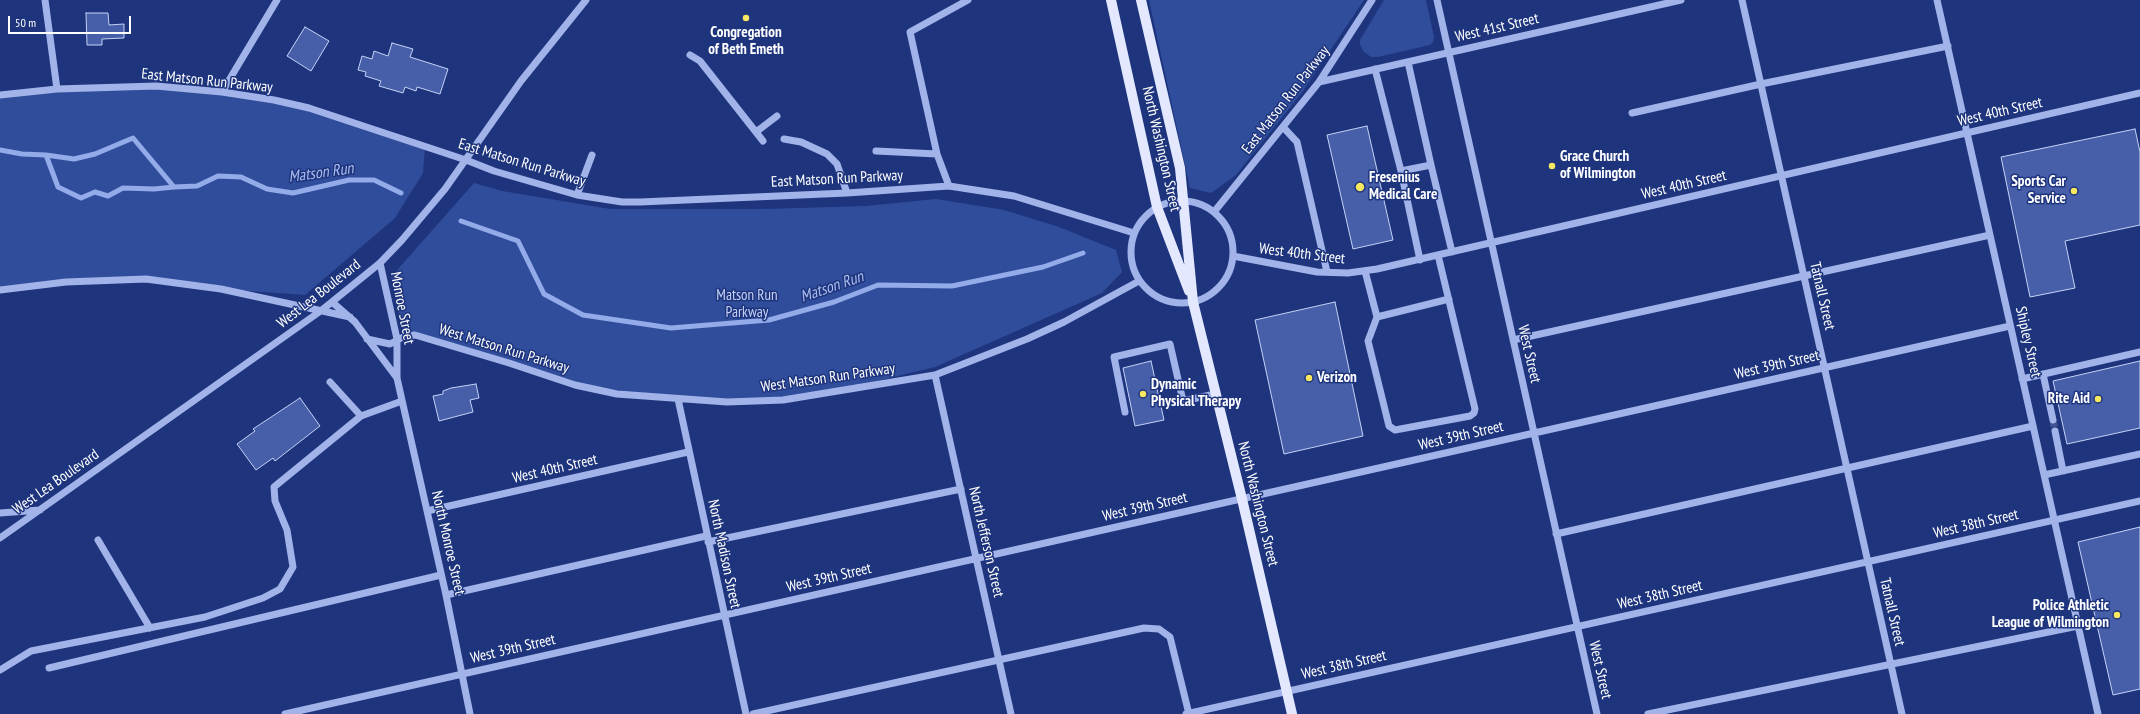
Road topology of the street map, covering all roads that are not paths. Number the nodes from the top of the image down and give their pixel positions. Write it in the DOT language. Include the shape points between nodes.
graph roads {
  1 [pos="45,0"];
  2 [pos="277,0"];
  3 [pos="586,0"];
  4 [pos="968,0"];
  5 [pos="1111,0"];
  6 [pos="1141,0"];
  7 [pos="1372,0"];
  8 [pos="1437,0"];
  9 [pos="1681,0"];
  10 [pos="1742,0"];
  11 [pos="1937,0"];
  12 [pos="1948,46"];
  13 [pos="1448,53"];
  14 [pos="690,55"];
  15 [pos="1408,62"];
  16 [pos="1376,69"];
  17 [pos="1319,82"];
  18 [pos="1761,84"];
  19 [pos="57,89"];
  20 [pos="222,92"];
  21 [pos="2140,93"];
  22 [pos="0,95"];
  23 [pos="1632,113"];
  24 [pos="777,116"];
  25 [pos="1283,127"];
  26 [pos="756,132"];
  27 [pos="1967,133"];
  28 [pos="784,139"];
  29 [pos="763,141"];
  30 [pos="876,151"];
  31 [pos="937,154"];
  32 [pos="592,156"];
  33 [pos="466,160"];
  34 [pos="1431,165"];
  35 [pos="1401,171"];
  36 [pos="1781,176"];
  37 [pos="949,186"];
  38 [pos="847,193"];
  39 [pos="576,195"];
  40 [pos="1184,201"];
  41 [pos="1157,207"];
  42 [pos="1214,212"];
  43 [pos="1134,234"];
  44 [pos="1990,234"];
  45 [pos="1491,242"];
  46 [pos="1452,252"];
  47 [pos="1438,255"];
  48 [pos="1233,256"];
  49 [pos="1420,260"];
  50 [pos="380,263"];
  51 [pos="1365,271"];
  52 [pos="1327,272"];
  53 [pos="1804,277"];
  54 [pos="1139,281"];
  55 [pos="0,290"];
  56 [pos="1449,299"];
  57 [pos="332,302"];
  58 [pos="1193,302"];
  59 [pos="322,310"];
  60 [pos="350,317"];
  61 [pos="1377,317"];
  62 [pos="2010,326"];
  63 [pos="367,339"];
  64 [pos="397,339"];
  65 [pos="1513,340"];
  66 [pos="2140,352"];
  67 [pos="1824,368"];
  68 [pos="2043,374"];
  69 [pos="936,375"];
  70 [pos="397,378"];
  71 [pos="2022,379"];
  72 [pos="330,382"];
  73 [pos="1215,394"];
  74 [pos="678,399"];
  75 [pos="402,401"];
  76 [pos="1125,412"];
  77 [pos="361,416"];
  78 [pos="2053,420"];
  79 [pos="2033,426"];
  80 [pos="2056,431"];
  81 [pos="1534,433"];
  82 [pos="688,452"];
  83 [pos="2140,454"];
  84 [pos="1847,468"];
  85 [pos="2063,471"];
  86 [pos="2044,475"];
  87 [pos="961,489"];
  88 [pos="1242,499"];
  89 [pos="2140,501"];
  90 [pos="40,510"];
  91 [pos="427,511"];
  92 [pos="0,513"];
  93 [pos="2054,520"];
  94 [pos="1556,534"];
  95 [pos="0,538"];
  96 [pos="707,539"];
  97 [pos="98,540"];
  98 [pos="976,558"];
  99 [pos="1868,562"];
  100 [pos="441,576"];
  101 [pos="446,594"];
  102 [pos="724,615"];
  103 [pos="2078,626"];
  104 [pos="1577,627"];
  105 [pos="150,628"];
  106 [pos="999,660"];
  107 [pos="1891,665"];
  108 [pos="49,668"];
  109 [pos="0,670"];
  110 [pos="462,674"];
  111 [pos="1287,692"];
  112 [pos="285,714"];
  113 [pos="470,714"];
  114 [pos="746,714"];
  115 [pos="753,714"];
  116 [pos="1011,714"];
  117 [pos="1188,714"];
  118 [pos="1292,714"];
  119 [pos="1597,714"];
  120 [pos="1648,714"];
  121 [pos="1902,714"];
  122 [pos="2098,714"];
  1 -- 19 [label="street"];
  2 -- 20 [label="street"];
  3 -- 33 [label="street, West Lea Boulevard" via="534,64"];
  4 -- 31 [label="street" via="910,32"];
  5 -- 41 [label="main road, North Washington Street"];
  6 -- 40 [label="main road, North Washington Street" via="1180,168"];
  7 -- 17 [label="street, East Matson Run Parkway"];
  8 -- 13 [label="street, West Street"];
  9 -- 13 [label="street, West 41st Street"];
  10 -- 18 [label="street, Tatnall Street"];
  11 -- 12 [label="street, Shipley Street"];
  12 -- 18 [label="street"];
  12 -- 27 [label="street, Shipley Street"];
  13 -- 15 [label="street, West 41st Street"];
  13 -- 45 [label="street, West Street"];
  14 -- 26 [label="street" via="700,61"];
  15 -- 16 [label="street, West 41st Street"];
  15 -- 34 [label="street"];
  16 -- 17 [label="street, West 41st Street"];
  16 -- 35 [label="street"];
  17 -- 25 [label="street, East Matson Run Parkway"];
  18 -- 23 [label="street"];
  18 -- 36 [label="street, Tatnall Street"];
  19 -- 20 [label="street, East Matson Run Parkway" via="156,86"];
  19 -- 22 [label="street, East Matson Run Parkway"];
  20 -- 33 [label="street, East Matson Run Parkway" via="309,108"];
  21 -- 27 [label="street, West 40th Street"];
  24 -- 26 [label="street"];
  25 -- 42 [label="street, East Matson Run Parkway"];
  25 -- 52 [label="street" via="1297,142"];
  26 -- 29 [label="street"];
  27 -- 36 [label="street, West 40th Street"];
  27 -- 44 [label="street, Shipley Street"];
  28 -- 38 [label="street" via="801,142 827,154 837,164"];
  30 -- 31 [label="street"];
  31 -- 37 [label="street"];
  32 -- 39 [label="street"];
  33 -- 39 [label="street, East Matson Run Parkway"];
  33 -- 50 [label="street, West Lea Boulevard" via="420,219"];
  34 -- 35 [label="street"];
  34 -- 46 [label="street"];
  35 -- 49 [label="street"];
  36 -- 45 [label="street, West 40th Street"];
  36 -- 53 [label="street, Tatnall Street"];
  37 -- 38 [label="street, East Matson Run Parkway"];
  37 -- 43 [label="street, East Matson Run Parkway" via="1014,196"];
  38 -- 39 [label="street, East Matson Run Parkway" via="640,202"];
  40 -- 41 [label="street" via="1170,202"];
  40 -- 42 [label="street" via="1200,204"];
  40 -- 58 [label="main road, North Washington Street"];
  41 -- 43 [label="street" via="1143,218"];
  41 -- 58 [label="main road, North Washington Street"];
  42 -- 48 [label="street" via="1229,232"];
  43 -- 54 [label="street" via="1131,258"];
  44 -- 53 [label="street"];
  44 -- 62 [label="street, Shipley Street"];
  45 -- 46 [label="street, West 40th Street"];
  45 -- 65 [label="street, West Street"];
  46 -- 47 [label="street, West 40th Street"];
  47 -- 49 [label="street, West 40th Street"];
  47 -- 56 [label="street"];
  48 -- 52 [label="street, West 40th Street"];
  48 -- 58 [label="street" via="1229,272 1220,286 1208,296"];
  49 -- 51 [label="street, West 40th Street"];
  50 -- 57 [label="street, West Lea Boulevard"];
  50 -- 64 [label="street, Monroe Street"];
  51 -- 52 [label="street, West 40th Street"];
  51 -- 61 [label="street"];
  53 -- 65 [label="street"];
  53 -- 67 [label="street, Tatnall Street"];
  54 -- 58 [label="street" via="1163,300"];
  54 -- 69 [label="street, West Matson Run Parkway" via="1064,322"];
  55 -- 59 [label="street" via="66,282 146,279 206,286"];
  56 -- 61 [label="street"];
  56 -- 61 [label="street" via="1475,409 1470,416 1401,430 1389,426 1368,340"];
  57 -- 59 [label="street, West Lea Boulevard"];
  57 -- 60 [label="street, Monroe Street"];
  58 -- 73 [label="main road, North Washington Street"];
  59 -- 60 [label="street"];
  59 -- 90 [label="street, West Lea Boulevard"];
  60 -- 63 [label="street, Monroe Street"];
  62 -- 67 [label="street, West 39th Street"];
  62 -- 71 [label="street, Shipley Street"];
  63 -- 64 [label="street, West Matson Run Parkway" via="390,344"];
  63 -- 70 [label="street, Monroe Street"];
  64 -- 70 [label="street, Monroe Street"];
  64 -- 74 [label="street, West Matson Run Parkway" via="414,336 617,394"];
  65 -- 81 [label="street, West Street"];
  66 -- 68 [label="street"];
  67 -- 81 [label="street, West 39th Street"];
  67 -- 84 [label="street, Tatnall Street"];
  68 -- 71 [label="street"];
  68 -- 78 [label="street"];
  69 -- 74 [label="street, West Matson Run Parkway" via="783,400 727,402"];
  69 -- 87 [label="street, North Jefferson Street"];
  70 -- 75 [label="street, North Monroe Street"];
  71 -- 79 [label="street, Shipley Street"];
  72 -- 77 [label="street"];
  73 -- 76 [label="street" via="1183,401 1170,344 1114,357"];
  73 -- 88 [label="main road, North Washington Street"];
  74 -- 82 [label="street, North Madison Street"];
  75 -- 77 [label="street"];
  75 -- 91 [label="street, North Monroe Street"];
  77 -- 105 [label="street" via="274,487 275,501 287,530 293,567 280,589 238,608"];
  79 -- 84 [label="street"];
  79 -- 86 [label="street, Shipley Street"];
  80 -- 85 [label="street"];
  81 -- 88 [label="street, West 39th Street"];
  81 -- 94 [label="street, West Street"];
  82 -- 91 [label="street, West 40th Street"];
  82 -- 96 [label="street, North Madison Street"];
  83 -- 85 [label="street"];
  84 -- 94 [label="street"];
  84 -- 99 [label="street, Tatnall Street"];
  85 -- 86 [label="street"];
  86 -- 93 [label="street, Shipley Street"];
  87 -- 96 [label="street"];
  87 -- 98 [label="street, North Jefferson Street"];
  88 -- 98 [label="street, West 39th Street"];
  88 -- 111 [label="main road, North Washington Street"];
  89 -- 93 [label="street, West 38th Street"];
  90 -- 92 [label="street"];
  90 -- 95 [label="street, West Lea Boulevard"];
  91 -- 100 [label="street, North Monroe Street"];
  93 -- 99 [label="street, West 38th Street"];
  93 -- 103 [label="street, Shipley Street"];
  94 -- 104 [label="street, West Street"];
  96 -- 101 [label="street"];
  96 -- 102 [label="street, North Madison Street"];
  97 -- 105 [label="street"];
  98 -- 102 [label="street, West 39th Street"];
  98 -- 106 [label="street, North Jefferson Street"];
  99 -- 104 [label="street, West 38th Street"];
  99 -- 107 [label="street, Tatnall Street"];
  100 -- 101 [label="street, North Monroe Street"];
  100 -- 108 [label="street"];
  101 -- 110 [label="street, North Monroe Street"];
  102 -- 110 [label="street, West 39th Street"];
  102 -- 114 [label="street, North Madison Street"];
  103 -- 107 [label="street"];
  103 -- 122 [label="street, Shipley Street"];
  104 -- 111 [label="street, West 38th Street"];
  104 -- 119 [label="street, West Street"];
  105 -- 109 [label="street" via="31,651"];
  106 -- 115 [label="street"];
  106 -- 116 [label="street, North Jefferson Street"];
  106 -- 117 [label="street" via="1144,628 1159,629 1170,637"];
  107 -- 120 [label="street"];
  107 -- 121 [label="street, Tatnall Street"];
  110 -- 112 [label="street, West 39th Street"];
  110 -- 113 [label="street, North Monroe Street"];
  111 -- 117 [label="street, West 38th Street"];
  111 -- 118 [label="main road, North Washington Street"];
}
